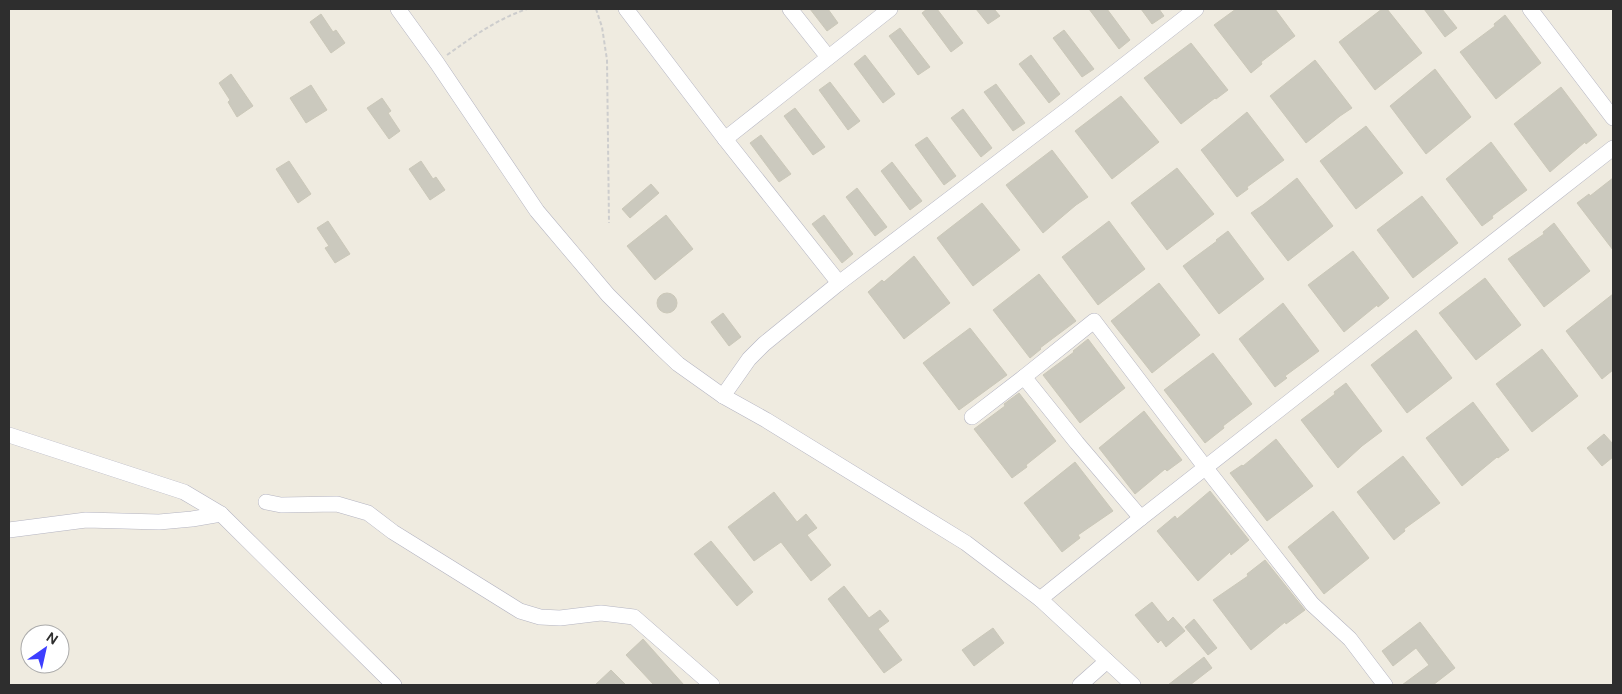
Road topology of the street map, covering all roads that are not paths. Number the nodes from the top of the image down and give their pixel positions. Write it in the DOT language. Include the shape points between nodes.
graph roads {
  1 [pos="398,9"];
  2 [pos="626,9"];
  3 [pos="790,9"];
  4 [pos="890,9"];
  5 [pos="1195,9"];
  6 [pos="1530,9"];
  7 [pos="828,58"];
  8 [pos="1613,118"];
  9 [pos="725,139"];
  10 [pos="1613,148"];
  11 [pos="839,283"];
  12 [pos="1024,377"];
  13 [pos="723,396"];
  14 [pos="972,416"];
  15 [pos="9,435"];
  16 [pos="1205,467"];
  17 [pos="266,502"];
  18 [pos="221,514"];
  19 [pos="1141,518"];
  20 [pos="9,530"];
  21 [pos="1040,599"];
  22 [pos="1107,661"];
  23 [pos="394,685"];
  24 [pos="712,685"];
  25 [pos="1080,685"];
  26 [pos="1133,685"];
  27 [pos="1385,685"];
  1 -- 13 [label="street" via="561,240 608,295 659,346"];
  2 -- 9 [label="street"];
  3 -- 7 [label="street"];
  4 -- 7 [label="street"];
  5 -- 11 [label="street"];
  6 -- 8 [label="street"];
  7 -- 9 [label="street"];
  9 -- 11 [label="street"];
  10 -- 16 [label="street"];
  11 -- 13 [label="street" via="764,344"];
  12 -- 14 [label="street"];
  12 -- 16 [label="street" via="1094,321"];
  12 -- 19 [label="street"];
  13 -- 21 [label="street" via="966,543"];
  15 -- 18 [label="street" via="184,492"];
  16 -- 19 [label="street"];
  16 -- 27 [label="street" via="1312,604 1350,639"];
  17 -- 24 [label="street" via="281,505 337,504 368,513 520,612 560,618 601,613 634,617"];
  18 -- 20 [label="street" via="159,522 86,520"];
  18 -- 23 [label="street"];
  19 -- 21 [label="street"];
  21 -- 22 [label="street"];
  22 -- 25 [label="street"];
  22 -- 26 [label="street"];
}
